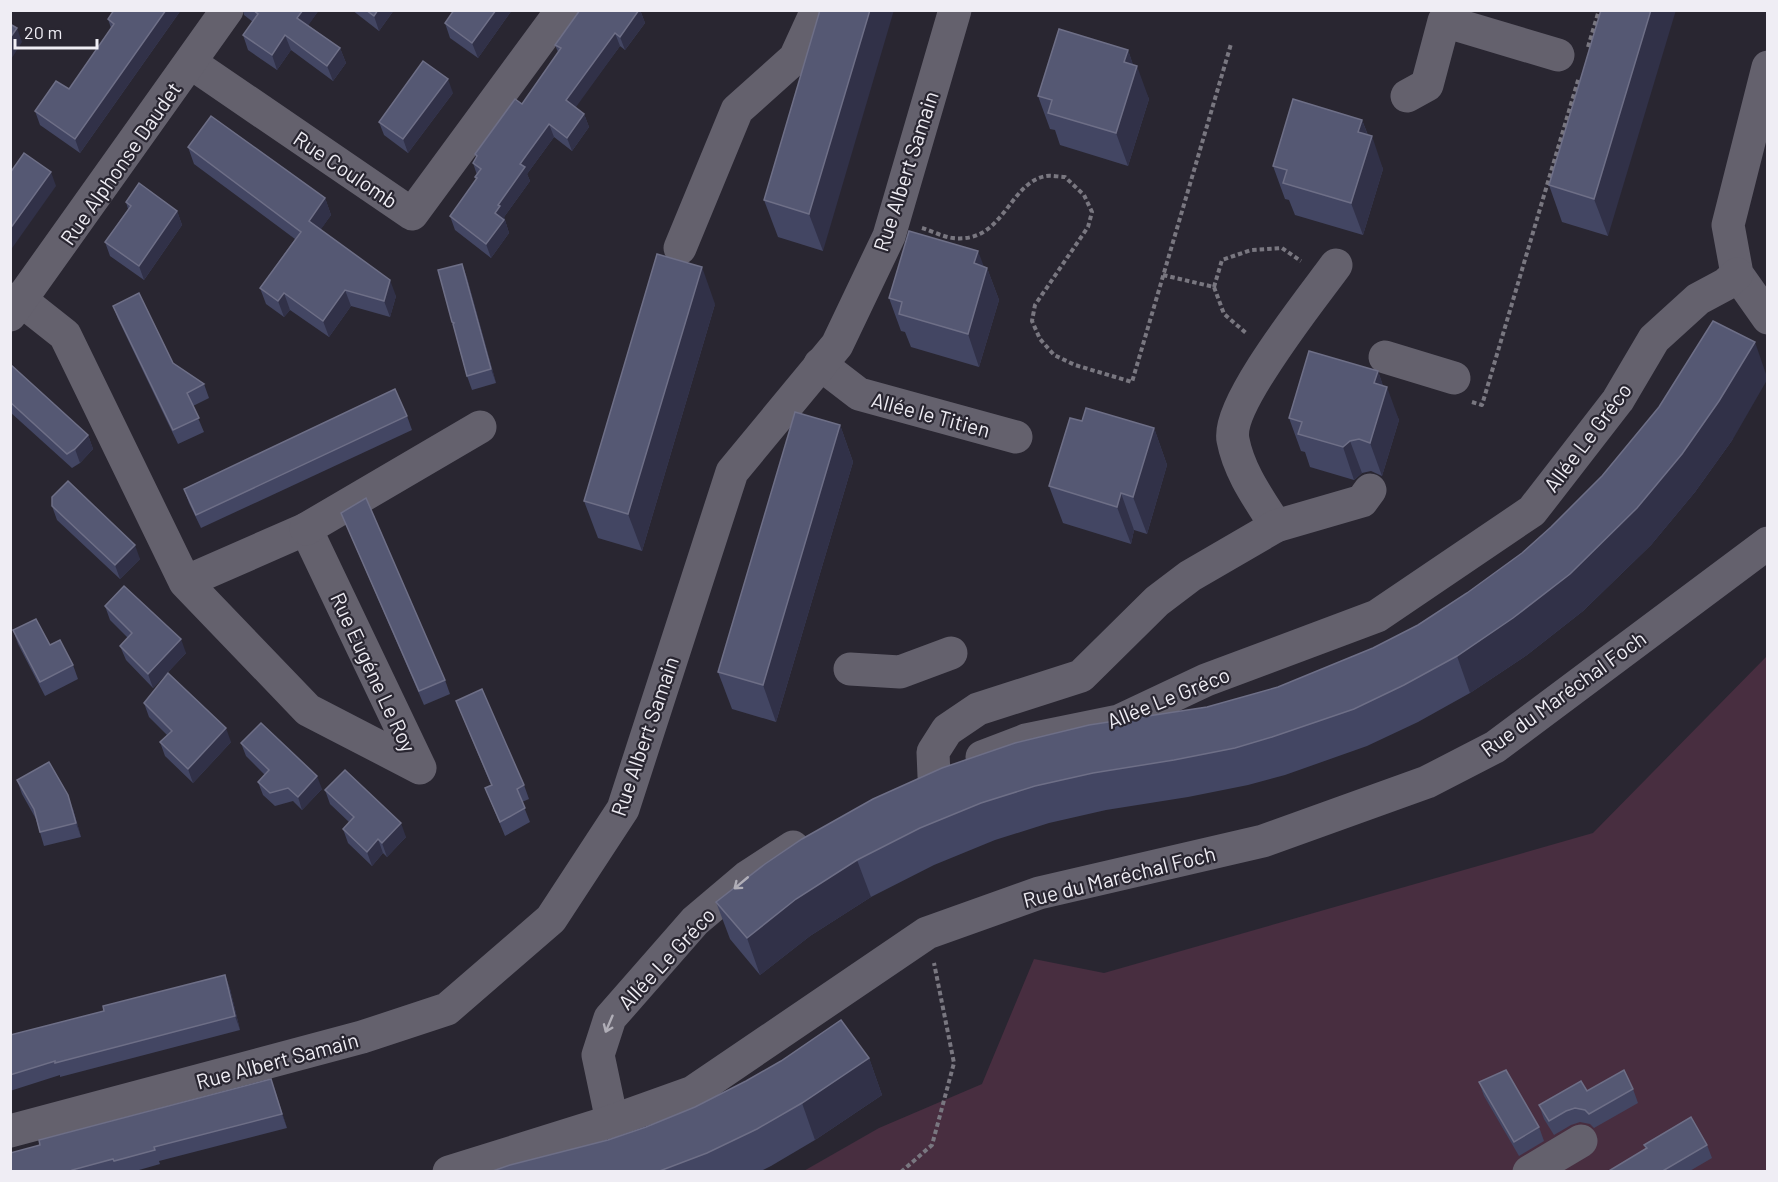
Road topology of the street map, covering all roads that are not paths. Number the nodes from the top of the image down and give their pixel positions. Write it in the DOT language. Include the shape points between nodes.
graph roads {
  1 [pos="227,10"];
  2 [pos="562,10"];
  3 [pos="817,10"];
  4 [pos="955,10"];
  5 [pos="1484,21"];
  6 [pos="1575,60"];
  7 [pos="191,63"];
  8 [pos="1767,67"];
  9 [pos="1407,96"];
  10 [pos="1762,106"];
  11 [pos="680,248"];
  12 [pos="1336,265"];
  13 [pos="1737,274"];
  14 [pos="14,305"];
  15 [pos="1767,318"];
  16 [pos="1385,357"];
  17 [pos="820,364"];
  18 [pos="1462,390"];
  19 [pos="480,428"];
  20 [pos="1016,437"];
  21 [pos="1370,490"];
  22 [pos="1276,526"];
  23 [pos="306,529"];
  24 [pos="1767,543"];
  25 [pos="184,582"];
  26 [pos="951,653"];
  27 [pos="850,669"];
  28 [pos="817,833"];
  29 [pos="612,1121"];
  30 [pos="10,1131"];
  31 [pos="1581,1141"];
  32 [pos="449,1172"];
  33 [pos="1529,1172"];
  1 -- 7 [label="street, Rue Alphonse Daudet"];
  2 -- 7 [label="street, Rue Coulomb" via="412,214"];
  3 -- 11 [label="street" via="795,58 737,110"];
  4 -- 17 [label="street, Rue Albert Samain" via="889,236 837,345"];
  5 -- 6 [label="street"];
  5 -- 9 [label="street" via="1444,21 1427,85"];
  7 -- 14 [label="street, Rue Alphonse Daudet"];
  8 -- 10 [label="street"];
  10 -- 13 [label="street" via="1728,225"];
  12 -- 22 [label="street" via="1261,366 1238,413 1232,437 1240,464"];
  13 -- 15 [label="street"];
  13 -- 22 [label="street, Allée Le Gréco" via="1698,299 1654,339 1618,400 1532,511 1377,616 1206,680 1119,721 1026,740 920,782 946,730 978,709 1081,676 1156,601 1190,576"];
  14 -- 25 [label="street, Rue Eugéne Le Roy" via="65,335"];
  16 -- 18 [label="street"];
  17 -- 20 [label="street, Allée le Titien" via="859,394"];
  17 -- 30 [label="street, Rue Albert Samain" via="732,472 623,809 551,919 447,1009 362,1037"];
  19 -- 23 [label="street"];
  21 -- 22 [label="street" via="1362,501"];
  23 -- 25 [label="street"];
  23 -- 25 [label="street, Rue Eugéne Le Roy" via="420,768 308,710"];
  24 -- 29 [label="street, Rue du Maréchal Foch" via="1495,747 1427,782 1263,841 1039,893 927,933 693,1092"];
  26 -- 27 [label="street" via="900,672"];
  28 -- 29 [label="street, Allée Le Gréco, one-way" via="747,877 695,921 610,1018 598,1055"];
  29 -- 32 [label="street, Rue du Maréchal Foch"];
  31 -- 33 [label="street"];
}
